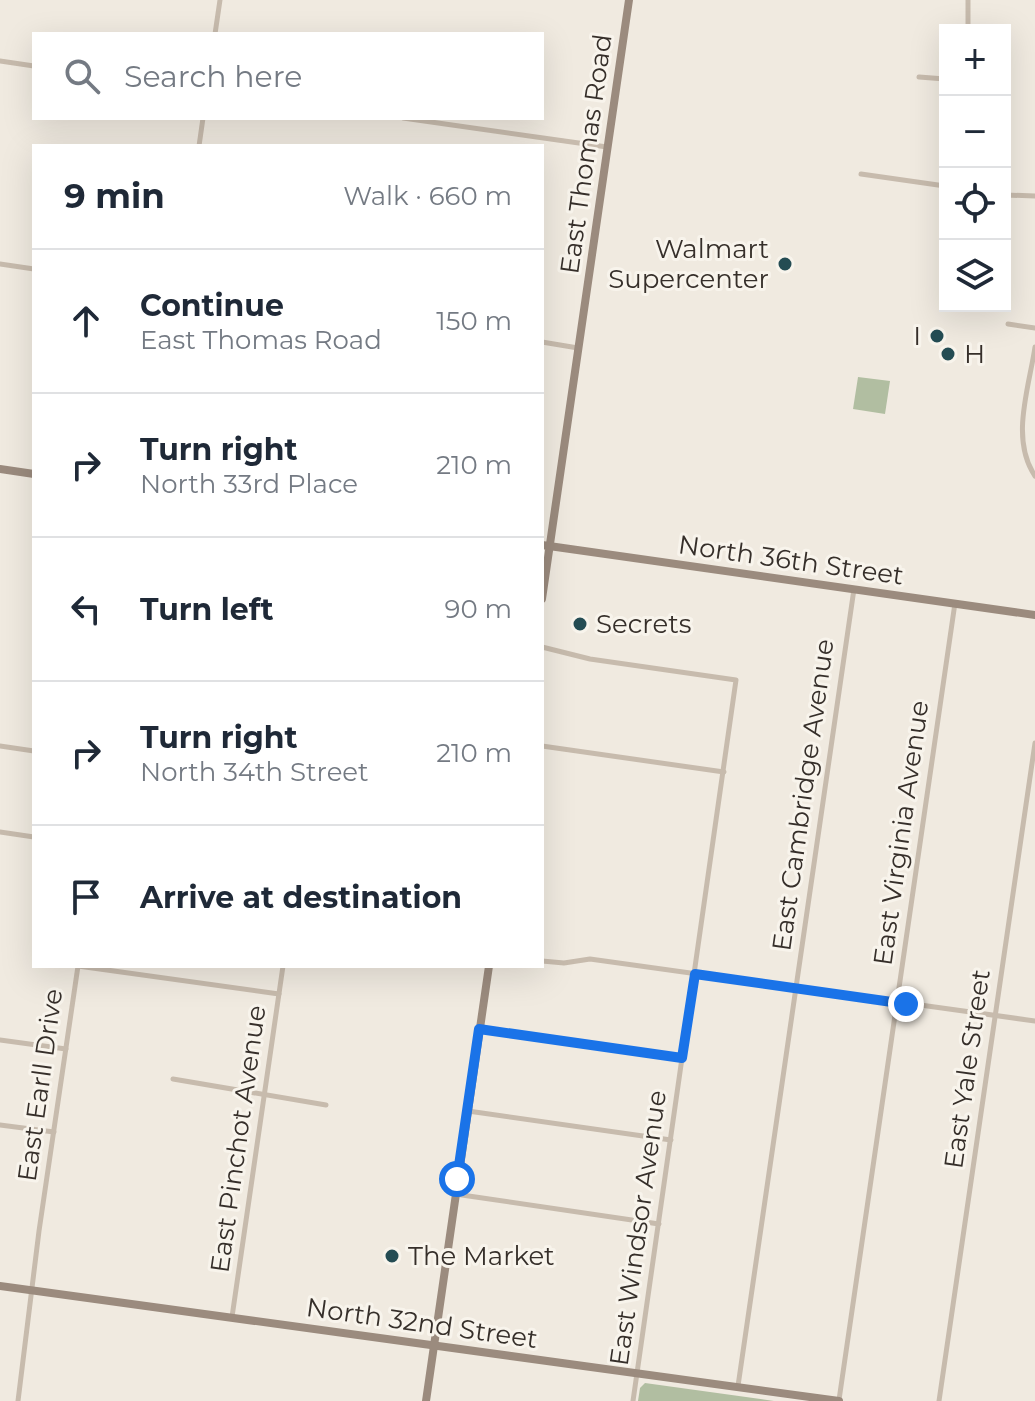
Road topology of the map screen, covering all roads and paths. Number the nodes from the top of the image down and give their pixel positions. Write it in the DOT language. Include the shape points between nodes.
graph roads {
  1 [pos="220,0"];
  2 [pos="629,0"];
  3 [pos="968,0"];
  4 [pos="968,24"];
  5 [pos="215,32"];
  6 [pos="0,61"];
  7 [pos="32,66"];
  8 [pos="919,77"];
  9 [pos="939,79"];
  10 [pos="203,120"];
  11 [pos="417,120"];
  12 [pos="199,144"];
  13 [pos="607,147"];
  14 [pos="861,174"];
  15 [pos="939,185"];
  16 [pos="1011,195"];
  17 [pos="1035,196"];
  18 [pos="0,264"];
  19 [pos="32,269"];
  20 [pos="1008,324"];
  21 [pos="1035,328"];
  22 [pos="544,342"];
  23 [pos="1035,347"];
  24 [pos="578,348"];
  25 [pos="0,469"];
  26 [pos="32,474"];
  27 [pos="1035,476"];
  28 [pos="546,545"];
  29 [pos="544,572"];
  30 [pos="854,589"];
  31 [pos="955,603"];
  32 [pos="1035,615"];
  33 [pos="544,648"];
  34 [pos="1035,743"];
  35 [pos="0,746"];
  36 [pos="544,746"];
  37 [pos="32,751"];
  38 [pos="724,772"];
  39 [pos="0,832"];
  40 [pos="32,837"];
  41 [pos="544,961"];
  42 [pos="78,968"];
  43 [pos="92,968"];
  44 [pos="283,968"];
  45 [pos="489,968"];
  46 [pos="695,974"];
  47 [pos="795,988"];
  48 [pos="279,994"];
  49 [pos="897,1002"];
  50 [pos="995,1016"];
  51 [pos="1035,1021"];
  52 [pos="479,1029"];
  53 [pos="0,1040"];
  54 [pos="66,1049"];
  55 [pos="682,1058"];
  56 [pos="173,1079"];
  57 [pos="264,1096"];
  58 [pos="326,1105"];
  59 [pos="468,1111"];
  60 [pos="0,1125"];
  61 [pos="54,1132"];
  62 [pos="671,1140"];
  63 [pos="455,1194"];
  64 [pos="659,1224"];
  65 [pos="0,1286"];
  66 [pos="31,1291"];
  67 [pos="232,1318"];
  68 [pos="434,1345"];
  69 [pos="637,1372"];
  70 [pos="738,1387"];
  71 [pos="18,1401"];
  72 [pos="426,1401"];
  73 [pos="633,1401"];
  74 [pos="839,1401"];
  75 [pos="939,1401"];
  1 -- 5 [label="street"];
  2 -- 13 [label="main road, East Thomas Road"];
  3 -- 4 [label="street"];
  6 -- 7 [label="street"];
  8 -- 9 [label="street"];
  10 -- 12 [label="street"];
  11 -- 13 [label="street"];
  13 -- 24 [label="main road, East Thomas Road"];
  14 -- 15 [label="street"];
  16 -- 17 [label="street"];
  18 -- 19 [label="street"];
  20 -- 21 [label="street"];
  22 -- 24 [label="street"];
  23 -- 27 [label="street" via="1022,437"];
  24 -- 28 [label="main road, East Thomas Road"];
  25 -- 26 [label="main road"];
  28 -- 29 [label="main road, East Thomas Road"];
  28 -- 30 [label="main road, North 36th Street"];
  30 -- 31 [label="main road, North 36th Street"];
  30 -- 47 [label="street, East Cambridge Avenue"];
  31 -- 32 [label="main road, North 36th Street"];
  31 -- 49 [label="street, East Virginia Avenue"];
  33 -- 38 [label="street, East Windsor Avenue" via="736,680"];
  34 -- 50 [label="street, East Yale Street"];
  35 -- 37 [label="street"];
  36 -- 38 [label="street"];
  38 -- 46 [label="street, East Windsor Avenue"];
  39 -- 40 [label="street"];
  41 -- 46 [label="street" via="590,959"];
  42 -- 54 [label="street, East Earll Drive"];
  43 -- 48 [label="street"];
  44 -- 48 [label="street, East Pinchot Avenue"];
  45 -- 52 [label="main road"];
  46 -- 47 [label="street"];
  46 -- 55 [label="street, East Windsor Avenue"];
  47 -- 49 [label="street"];
  47 -- 70 [label="street, East Cambridge Avenue"];
  48 -- 57 [label="street, East Pinchot Avenue"];
  49 -- 50 [label="street"];
  49 -- 74 [label="street, East Virginia Avenue"];
  50 -- 51 [label="street"];
  50 -- 75 [label="street, East Yale Street"];
  52 -- 55 [label="street"];
  52 -- 59 [label="main road"];
  53 -- 54 [label="street"];
  54 -- 61 [label="street, East Earll Drive"];
  55 -- 62 [label="street, East Windsor Avenue"];
  56 -- 57 [label="street"];
  57 -- 58 [label="street"];
  57 -- 67 [label="street, East Pinchot Avenue"];
  59 -- 62 [label="street"];
  59 -- 63 [label="main road"];
  60 -- 61 [label="street"];
  61 -- 66 [label="street, East Earll Drive"];
  62 -- 64 [label="street, East Windsor Avenue"];
  63 -- 64 [label="street"];
  63 -- 68 [label="main road"];
  64 -- 69 [label="street, East Windsor Avenue"];
  65 -- 66 [label="main road, North 32nd Street"];
  66 -- 67 [label="main road, North 32nd Street"];
  66 -- 71 [label="street, East Earll Drive"];
  67 -- 68 [label="main road, North 32nd Street"];
  68 -- 69 [label="main road, North 32nd Street"];
  68 -- 72 [label="main road"];
  69 -- 70 [label="main road, North 32nd Street"];
  69 -- 73 [label="street, East Windsor Avenue"];
  70 -- 74 [label="main road, North 32nd Street"];
}
